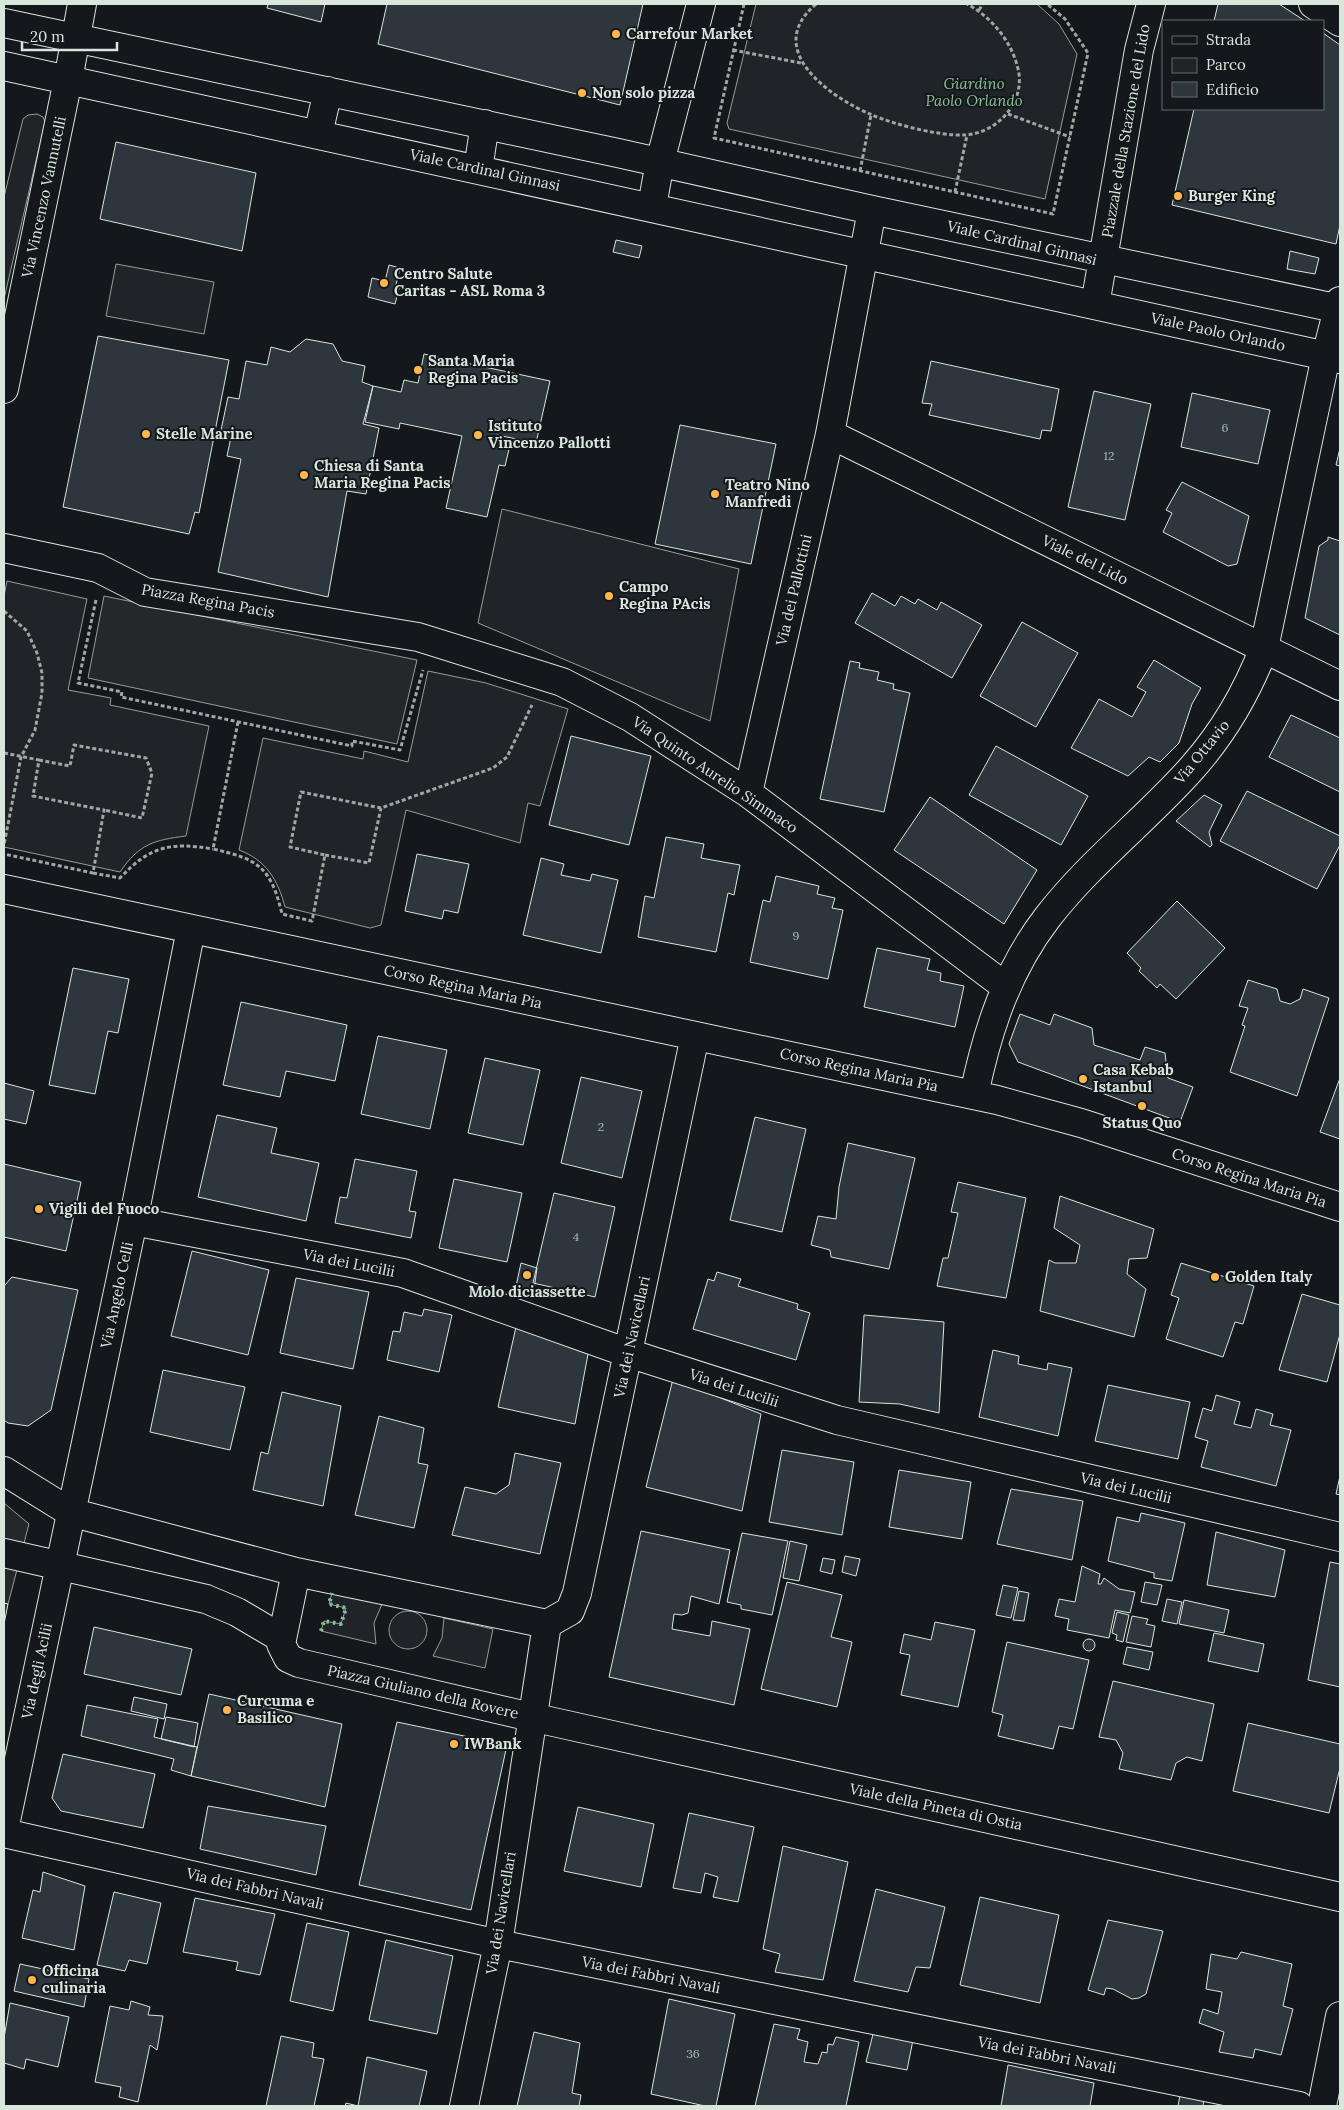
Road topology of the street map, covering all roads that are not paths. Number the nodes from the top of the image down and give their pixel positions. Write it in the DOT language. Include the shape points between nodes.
graph roads {
  1 [pos="82,4"];
  2 [pos="701,4"];
  3 [pos="1151,4"];
  4 [pos="1312,4"];
  5 [pos="9,17"];
  6 [pos="1340,22"];
  7 [pos="75,38"];
  8 [pos="4,52"];
  9 [pos="4,66"];
  10 [pos="68,80"];
  11 [pos="328,91"];
  12 [pos="485,124"];
  13 [pos="318,134"];
  14 [pos="660,162"];
  15 [pos="478,169"];
  16 [pos="652,206"];
  17 [pos="872,210"];
  18 [pos="862,256"];
  19 [pos="1103,259"];
  20 [pos="1095,304"];
  21 [pos="1340,306"];
  22 [pos="1333,357"];
  23 [pos="4,389"];
  24 [pos="830,434"];
  25 [pos="4,548"];
  26 [pos="425,639"];
  27 [pos="1264,648"];
  28 [pos="1340,686"];
  29 [pos="748,793"];
  30 [pos="4,889"];
  31 [pos="191,930"];
  32 [pos="1006,987"];
  33 [pos="695,1036"];
  34 [pos="974,1095"];
  35 [pos="1340,1207"];
  36 [pos="133,1221"];
  37 [pos="628,1353"];
  38 [pos="4,1471"];
  39 [pos="70,1512"];
  40 [pos="1340,1536"];
  41 [pos="4,1553"];
  42 [pos="59,1564"];
  43 [pos="296,1572"];
  44 [pos="547,1624"];
  45 [pos="281,1638"];
  46 [pos="531,1718"];
  47 [pos="4,1832"];
  48 [pos="1340,1897"];
  49 [pos="498,1944"];
  50 [pos="1340,2016"];
  51 [pos="464,2106"];
  52 [pos="1300,2106"];
  53 [pos="1322,2106"];
  1 -- 7 [label="street, Via Vincenzo Vannutelli"];
  2 -- 14 [label="street"];
  3 -- 19 [label="street, Piazzale della Stazione del Lido"];
  4 -- 6 [label="street"];
  5 -- 7 [label="street, Viale Cardinal Ginnasi"];
  5 -- 8 [label="street"];
  7 -- 10 [label="street, Via Vincenzo Vannutelli"];
  7 -- 11 [label="street, Viale Cardinal Ginnasi"];
  9 -- 10 [label="street, Viale Cardinal Ginnasi"];
  10 -- 13 [label="street, Viale Cardinal Ginnasi"];
  10 -- 23 [label="street, Via Vincenzo Vannutelli"];
  11 -- 12 [label="street, Viale Cardinal Ginnasi"];
  11 -- 13 [label="street"];
  12 -- 14 [label="street, Viale Cardinal Ginnasi"];
  12 -- 15 [label="street"];
  13 -- 15 [label="street, Viale Cardinal Ginnasi"];
  14 -- 16 [label="street"];
  14 -- 17 [label="street, Viale Cardinal Ginnasi"];
  15 -- 16 [label="street, Viale Cardinal Ginnasi"];
  16 -- 18 [label="street, Viale Cardinal Ginnasi"];
  17 -- 18 [label="street, Via dei Pallottini"];
  17 -- 19 [label="street, Viale Cardinal Ginnasi"];
  18 -- 20 [label="street, Viale Cardinal Ginnasi"];
  18 -- 24 [label="street, Via dei Pallottini"];
  19 -- 20 [label="street, Viale Cardinal Ginnasi"];
  19 -- 21 [label="street"];
  20 -- 22 [label="street, Viale Paolo Orlando"];
  21 -- 22 [label="street, Via Ottavio"];
  22 -- 27 [label="street, Via Ottavio"];
  24 -- 27 [label="street, Viale del Lido"];
  24 -- 29 [label="street, Via dei Pallottini"];
  25 -- 26 [label="street, Piazza Regina Pacis" via="98,568 145,592"];
  26 -- 29 [label="street, Via Quinto Aurelio Simmaco" via="542,674 612,705"];
  27 -- 28 [label="street, Viale del Lido"];
  27 -- 32 [label="street, Via Ottavio" via="1248,688 1204,754 1066,895 1031,941"];
  29 -- 32 [label="street, Via Quinto Aurelio Simmaco"];
  30 -- 31 [label="street"];
  31 -- 33 [label="street, Corso Regina Maria Pia"];
  31 -- 36 [label="street, Via Angelo Celli"];
  32 -- 34 [label="street, Via Ottavio" via="985,1044"];
  33 -- 34 [label="street, Corso Regina Maria Pia"];
  33 -- 37 [label="street, Via dei Navicellari"];
  34 -- 35 [label="street, Corso Regina Maria Pia" via="1081,1123"];
  36 -- 37 [label="street, Via dei Lucilii" via="403,1273"];
  36 -- 39 [label="street, Via Angelo Celli"];
  37 -- 40 [label="street, Via dei Lucilii" via="855,1425"];
  37 -- 44 [label="street, Via dei Navicellari" via="577,1593 570,1611"];
  38 -- 39 [label="street"];
  39 -- 42 [label="street, Via degli Acilii"];
  39 -- 43 [label="street"];
  41 -- 42 [label="street"];
  42 -- 45 [label="street" via="206,1599 237,1612"];
  42 -- 47 [label="street, Via degli Acilii"];
  43 -- 44 [label="street"];
  43 -- 45 [label="street"];
  44 -- 46 [label="street, Piazza Giuliano della Rovere"];
  45 -- 46 [label="street, Piazza Giuliano della Rovere" via="284,1654 299,1664"];
  46 -- 48 [label="street, Viale della Pineta di Ostia"];
  46 -- 49 [label="street, Via dei Navicellari"];
  47 -- 49 [label="street, Via dei Fabbri Navali"];
  49 -- 51 [label="street, Via dei Navicellari"];
  49 -- 52 [label="street, Via dei Fabbri Navali"];
  50 -- 53 [label="street"];
}
